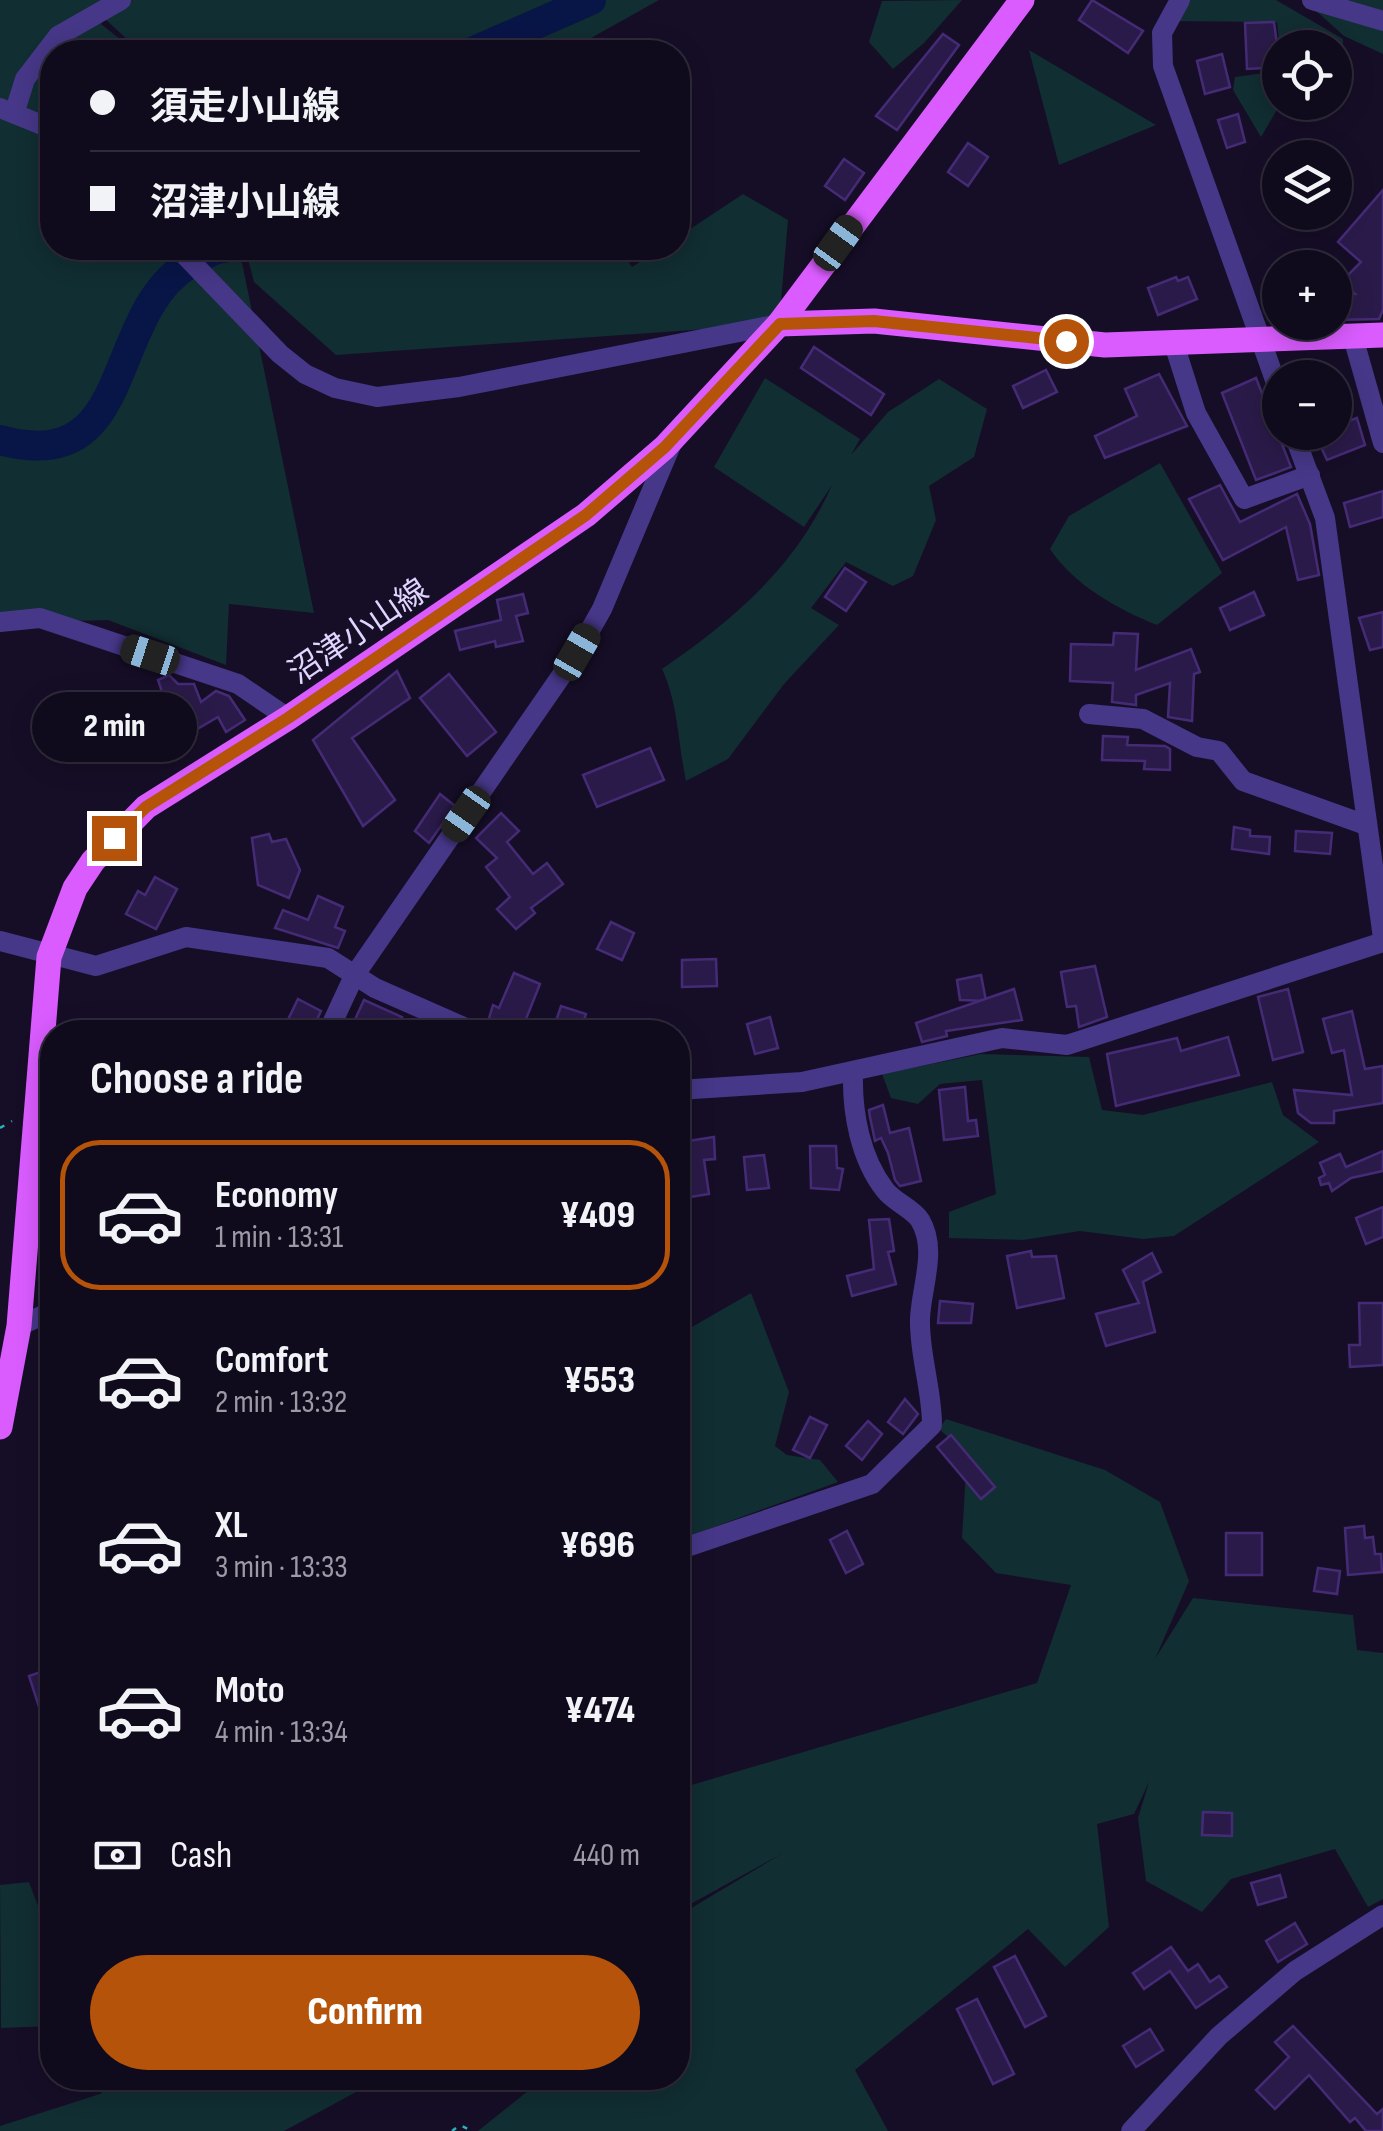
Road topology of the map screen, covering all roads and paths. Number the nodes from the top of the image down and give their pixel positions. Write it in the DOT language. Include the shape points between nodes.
graph roads {
  1 [pos="121,0"];
  2 [pos="1022,0"];
  3 [pos="1180,0"];
  4 [pos="1312,0"];
  5 [pos="1383,22"];
  6 [pos="55,40"];
  7 [pos="40,59"];
  8 [pos="7,110"];
  9 [pos="40,124"];
  10 [pos="190,260"];
  11 [pos="780,324"];
  12 [pos="1383,335"];
  13 [pos="1353,336"];
  14 [pos="1262,341"];
  15 [pos="1174,344"];
  16 [pos="1268,360"];
  17 [pos="674,438"];
  18 [pos="1383,443"];
  19 [pos="1300,450"];
  20 [pos="1310,475"];
  21 [pos="0,622"];
  22 [pos="1089,714"];
  23 [pos="288,718"];
  24 [pos="1366,825"];
  25 [pos="1383,940"];
  26 [pos="0,941"];
  27 [pos="49,957"];
  28 [pos="354,976"];
  29 [pos="44,1020"];
  30 [pos="334,1020"];
  31 [pos="449,1020"];
  32 [pos="40,1068"];
  33 [pos="852,1074"];
  34 [pos="690,1090"];
  35 [pos="40,1316"];
  36 [pos="19,1326"];
  37 [pos="0,1428"];
  38 [pos="690,1546"];
  39 [pos="1383,1915"];
  40 [pos="452,2131"];
  41 [pos="472,2131"];
  42 [pos="1131,2131"];
  1 -- 6 [label="street"];
  2 -- 11 [label="main road, 沼津小山線"];
  3 -- 14 [label="street" via="1162,33 1162,66"];
  4 -- 5 [label="street"];
  7 -- 8 [label="street"];
  8 -- 9 [label="street"];
  10 -- 11 [label="street" via="306,374 377,396 459,387"];
  11 -- 15 [label="main road" via="874,321 1105,344"];
  11 -- 17 [label="main road, 沼津小山線"];
  12 -- 13 [label="main road"];
  13 -- 14 [label="main road"];
  13 -- 18 [label="street"];
  14 -- 15 [label="main road"];
  14 -- 16 [label="street"];
  15 -- 20 [label="street" via="1196,412 1244,499"];
  17 -- 23 [label="main road, 沼津小山線" via="586,515"];
  17 -- 28 [label="street" via="602,609 577,652"];
  19 -- 20 [label="street"];
  20 -- 24 [label="street" via="1325,518"];
  21 -- 23 [label="street" via="40,618 238,684"];
  22 -- 24 [label="street" via="1143,719 1219,751 1243,782"];
  23 -- 27 [label="main road, 沼津小山線" via="146,807 114,838 75,888"];
  24 -- 25 [label="street"];
  25 -- 33 [label="street" via="1068,1045 1002,1038"];
  26 -- 27 [label="street"];
  27 -- 28 [label="street" via="96,966 186,937 328,958"];
  27 -- 29 [label="main road, 沼津小山線"];
  28 -- 30 [label="street"];
  28 -- 31 [label="street"];
  32 -- 36 [label="main road, 沼津小山線"];
  33 -- 34 [label="street"];
  33 -- 38 [label="street" via="852,1109 862,1142 884,1190 920,1220 929,1254 920,1320 932,1425 872,1484"];
  35 -- 36 [label="street"];
  36 -- 37 [label="main road, 沼津小山線"];
  39 -- 42 [label="street" via="1295,1971 1219,2036"];
  40 -- 41 [label="path" via="460,2125"];
}
